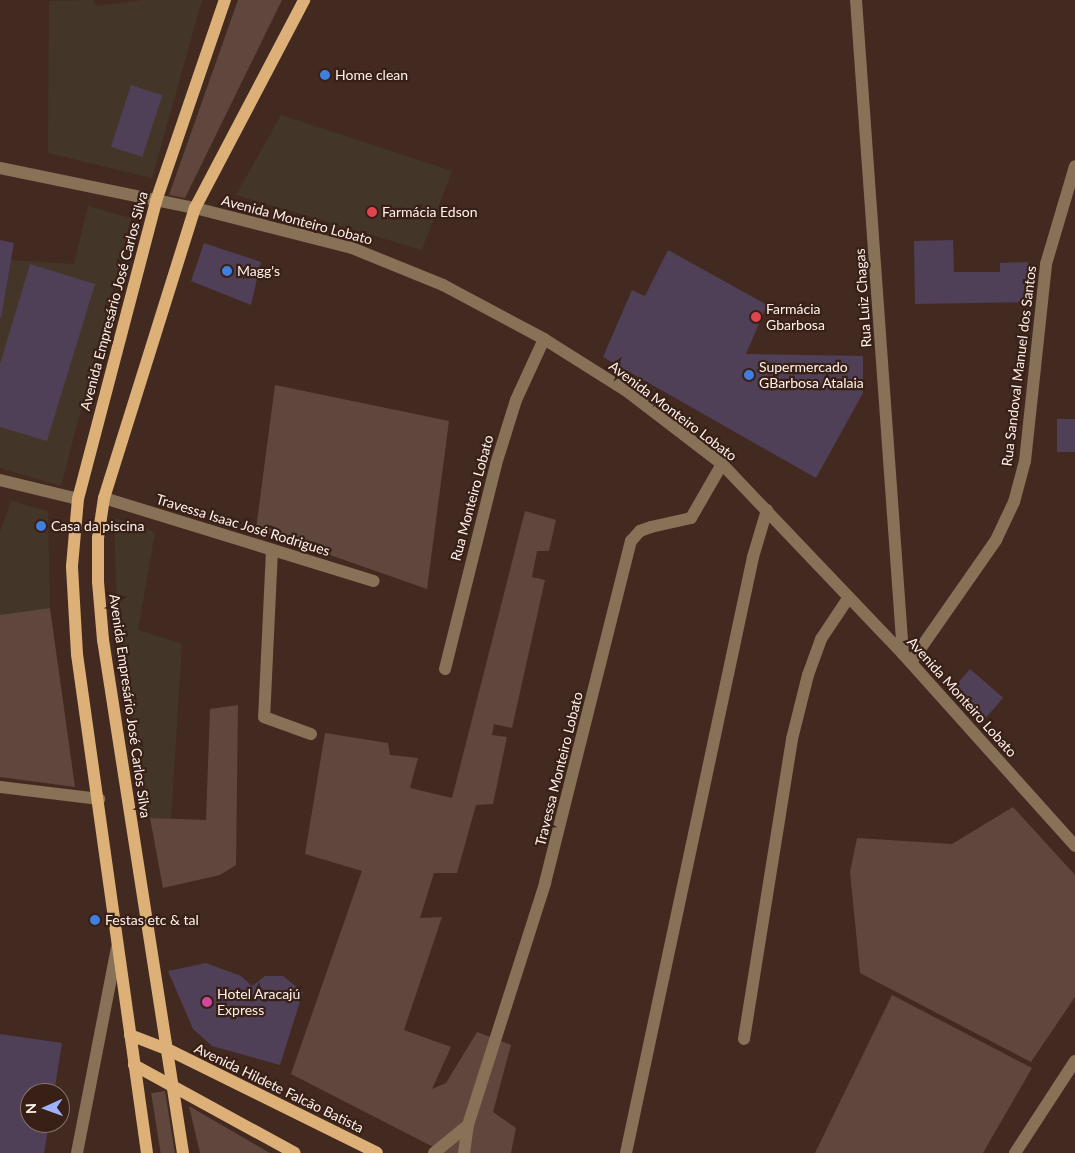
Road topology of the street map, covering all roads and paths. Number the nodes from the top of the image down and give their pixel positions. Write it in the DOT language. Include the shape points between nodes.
graph roads {
  1 [pos="224,0"];
  2 [pos="304,0"];
  3 [pos="856,0"];
  4 [pos="1075,166"];
  5 [pos="0,168"];
  6 [pos="156,201"];
  7 [pos="195,208"];
  8 [pos="544,340"];
  9 [pos="722,464"];
  10 [pos="0,480"];
  11 [pos="104,498"];
  12 [pos="78,499"];
  13 [pos="767,510"];
  14 [pos="272,550"];
  15 [pos="374,581"];
  16 [pos="849,597"];
  17 [pos="907,658"];
  18 [pos="445,669"];
  19 [pos="311,734"];
  20 [pos="0,787"];
  21 [pos="100,799"];
  22 [pos="1075,846"];
  23 [pos="118,944"];
  24 [pos="130,1035"];
  25 [pos="744,1039"];
  26 [pos="167,1050"];
  27 [pos="1075,1061"];
  28 [pos="134,1065"];
  29 [pos="172,1086"];
  30 [pos="468,1124"];
  31 [pos="77,1153"];
  32 [pos="147,1153"];
  33 [pos="183,1153"];
  34 [pos="295,1153"];
  35 [pos="377,1153"];
  36 [pos="434,1153"];
  37 [pos="464,1153"];
  38 [pos="626,1153"];
  39 [pos="1015,1153"];
  1 -- 6 [label="main road, Avenida Empresário José Carlos Silva"];
  2 -- 7 [label="main road, Avenida Empresário José Carlos Silva"];
  3 -- 17 [label="street, Rua Luiz Chagas"];
  4 -- 17 [label="street, Rua Sandoval Manuel dos Santos" via="1046,264 1025,461 1014,502 996,540"];
  5 -- 6 [label="street, Avenida Monteiro Lobato"];
  6 -- 7 [label="street, Avenida Monteiro Lobato"];
  6 -- 12 [label="main road, Avenida Empresário José Carlos Silva"];
  7 -- 8 [label="street, Avenida Monteiro Lobato" via="352,248 443,285"];
  7 -- 11 [label="main road, Avenida Empresário José Carlos Silva"];
  8 -- 9 [label="street, Avenida Monteiro Lobato" via="628,392"];
  8 -- 18 [label="street, Rua Monteiro Lobato" via="516,400 496,464"];
  9 -- 13 [label="street, Avenida Monteiro Lobato"];
  9 -- 30 [label="street, Travessa Monteiro Lobato" via="691,518 650,527 640,531 631,541 545,883"];
  10 -- 12 [label="street"];
  11 -- 14 [label="street, Travessa Isaac José Rodrigues"];
  11 -- 26 [label="main road, Avenida Empresário José Carlos Silva" via="98,538 103,640"];
  12 -- 21 [label="main road, Avenida Empresário José Carlos Silva" via="72,566 77,654"];
  13 -- 16 [label="street, Avenida Monteiro Lobato"];
  13 -- 38 [label="street" via="753,557"];
  14 -- 15 [label="street, Travessa Isaac José Rodrigues"];
  14 -- 19 [label="street" via="264,717"];
  16 -- 17 [label="street, Avenida Monteiro Lobato"];
  16 -- 25 [label="street" via="821,639 792,739"];
  17 -- 22 [label="street, Avenida Monteiro Lobato"];
  20 -- 21 [label="street"];
  21 -- 23 [label="main road, Avenida Empresário José Carlos Silva"];
  23 -- 24 [label="main road, Avenida Empresário José Carlos Silva"];
  23 -- 31 [label="street"];
  24 -- 26 [label="main road, Avenida Hildete Falcão Batista"];
  24 -- 28 [label="main road, Avenida Empresário José Carlos Silva"];
  26 -- 29 [label="main road, Avenida Empresário José Carlos Silva"];
  26 -- 35 [label="main road, Avenida Hildete Falcão Batista"];
  27 -- 39 [label="street"];
  28 -- 29 [label="main road"];
  28 -- 32 [label="main road, Avenida Empresário José Carlos Silva"];
  29 -- 33 [label="main road, Avenida Empresário José Carlos Silva"];
  29 -- 34 [label="main road"];
  30 -- 36 [label="street"];
  30 -- 37 [label="street, Travessa Monteiro Lobato"];
}
